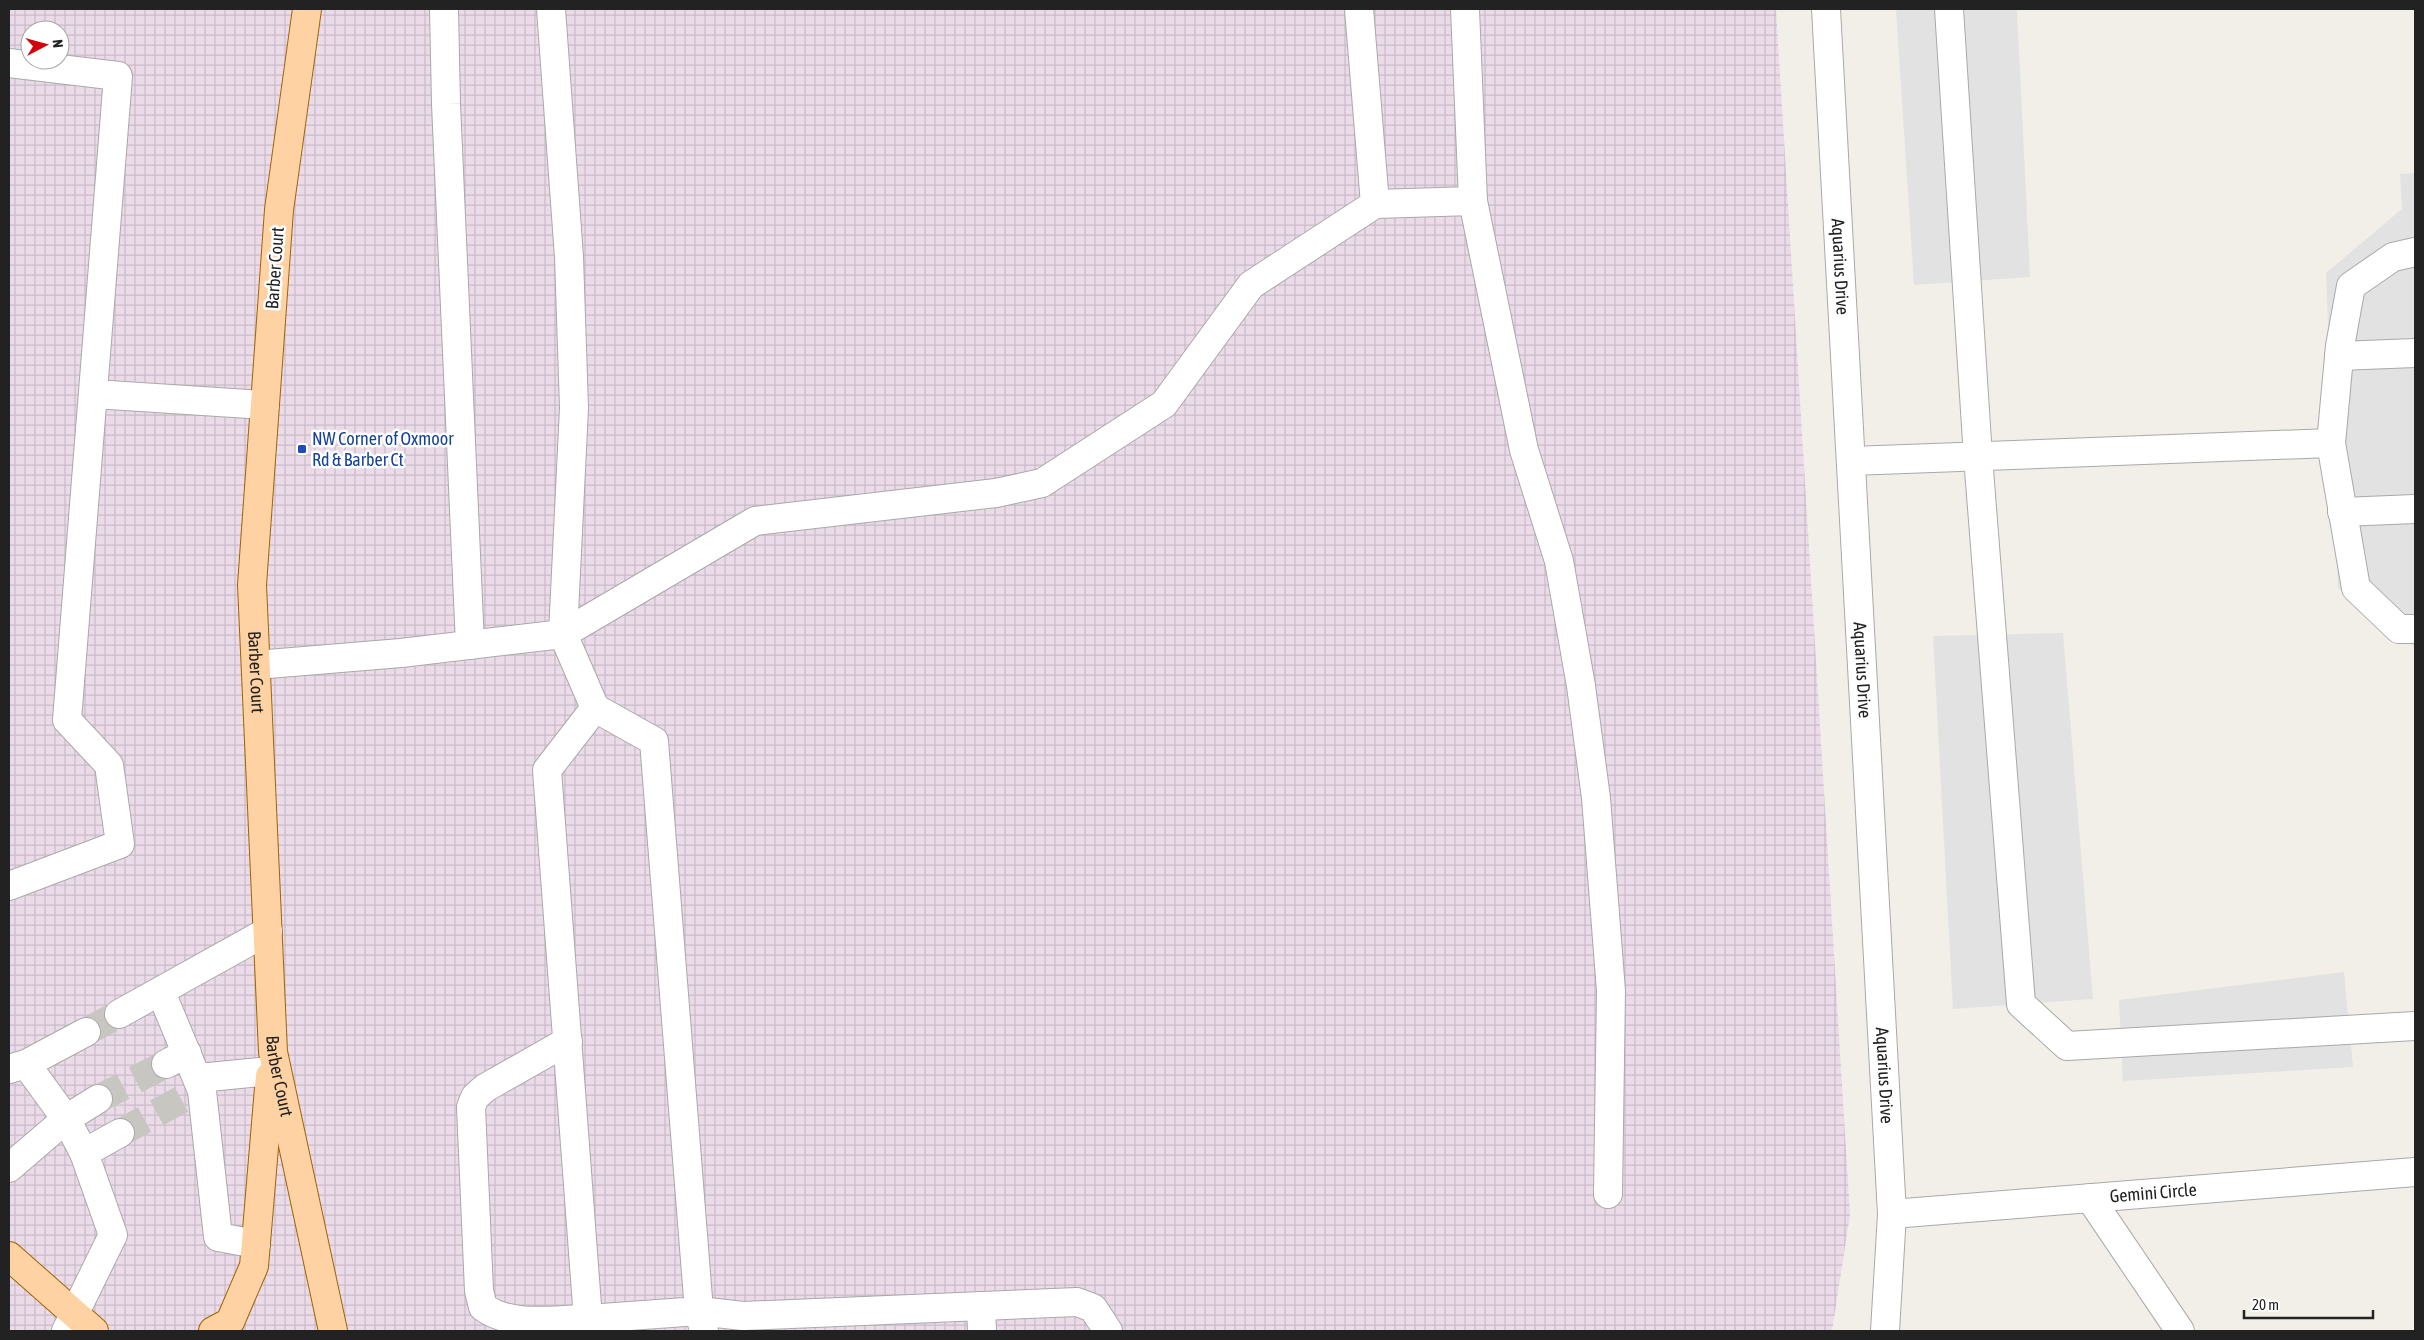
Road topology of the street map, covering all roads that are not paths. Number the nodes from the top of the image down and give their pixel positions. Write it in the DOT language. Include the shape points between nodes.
graph roads {
  1 [pos="306,9"];
  2 [pos="444,9"];
  3 [pos="551,9"];
  4 [pos="1359,9"];
  5 [pos="1465,9"];
  6 [pos="1826,9"];
  7 [pos="1950,9"];
  8 [pos="9,63"];
  9 [pos="1473,201"];
  10 [pos="1376,204"];
  11 [pos="2415,252"];
  12 [pos="2415,353"];
  13 [pos="2339,356"];
  14 [pos="94,394"];
  15 [pos="265,405"];
  16 [pos="2331,443"];
  17 [pos="1978,457"];
  18 [pos="1851,461"];
  19 [pos="2415,509"];
  20 [pos="2342,512"];
  21 [pos="2415,629"];
  22 [pos="563,634"];
  23 [pos="470,645"];
  24 [pos="256,665"];
  25 [pos="595,708"];
  26 [pos="9,886"];
  27 [pos="268,931"];
  28 [pos="161,992"];
  29 [pos="119,1014"];
  30 [pos="2415,1026"];
  31 [pos="86,1032"];
  32 [pos="568,1041"];
  33 [pos="272,1062"];
  34 [pos="17,1066"];
  35 [pos="195,1089"];
  36 [pos="98,1099"];
  37 [pos="66,1119"];
  38 [pos="120,1133"];
  39 [pos="84,1154"];
  40 [pos="9,1168"];
  41 [pos="2415,1172"];
  42 [pos="1608,1194"];
  43 [pos="2090,1198"];
  44 [pos="1892,1214"];
  45 [pos="256,1244"];
  46 [pos="9,1256"];
  47 [pos="588,1319"];
  48 [pos="982,1319"];
  49 [pos="701,1321"];
  50 [pos="850,1321"];
  51 [pos="78,1325"];
  52 [pos="214,1331"];
  53 [pos="334,1331"];
  54 [pos="1108,1331"];
  55 [pos="1885,1331"];
  56 [pos="2180,1331"];
  1 -- 15 [label="main road, Barber Court" via="279,210"];
  2 -- 23 [label="street"];
  3 -- 22 [label="street" via="569,257 574,408"];
  4 -- 10 [label="street"];
  5 -- 9 [label="street"];
  6 -- 18 [label="street, Aquarius Drive"];
  7 -- 17 [label="street"];
  8 -- 14 [label="street" via="118,76"];
  9 -- 10 [label="street"];
  9 -- 42 [label="street" via="1524,450 1559,561 1581,686 1596,798 1611,991"];
  10 -- 22 [label="street" via="1251,286 1164,404 1042,483 996,493 755,521"];
  11 -- 13 [label="street" via="2393,257 2351,286"];
  12 -- 13 [label="street"];
  13 -- 16 [label="street"];
  14 -- 15 [label="street"];
  14 -- 26 [label="street" via="67,720 109,766 120,844"];
  15 -- 24 [label="main road, Barber Court" via="252,586"];
  16 -- 17 [label="street"];
  16 -- 20 [label="street"];
  17 -- 18 [label="street"];
  17 -- 30 [label="street" via="2021,1004 2067,1046"];
  18 -- 44 [label="street, Aquarius Drive"];
  19 -- 20 [label="street"];
  20 -- 21 [label="street" via="2356,588 2400,629"];
  22 -- 23 [label="street"];
  22 -- 25 [label="street"];
  23 -- 24 [label="street"];
  24 -- 27 [label="main road, Barber Court"];
  25 -- 32 [label="street" via="547,770"];
  25 -- 49 [label="street" via="654,741"];
  27 -- 28 [label="street"];
  27 -- 33 [label="main road, Barber Court"];
  28 -- 29 [label="street"];
  28 -- 35 [label="street" via="177,1058"];
  31 -- 34 [label="street"];
  32 -- 47 [label="street"];
  32 -- 47 [label="street" via="485,1088 475,1097 471,1107 479,1291 483,1307 509,1319"];
  33 -- 35 [label="street"];
  33 -- 45 [label="main road"];
  33 -- 53 [label="main road, Barber Court"];
  34 -- 37 [label="street"];
  35 -- 45 [label="street" via="218,1237"];
  36 -- 37 [label="street"];
  37 -- 39 [label="street"];
  37 -- 40 [label="street"];
  38 -- 39 [label="street"];
  39 -- 51 [label="street" via="113,1235"];
  41 -- 43 [label="street, Gemini Circle"];
  43 -- 44 [label="street, Gemini Circle"];
  43 -- 56 [label="street"];
  44 -- 55 [label="street, Aquarius Drive"];
  45 -- 52 [label="main road" via="254,1266 230,1322"];
  46 -- 51 [label="main road"];
  47 -- 49 [label="street"];
  48 -- 50 [label="street"];
  48 -- 54 [label="street" via="1077,1302 1093,1308"];
  49 -- 50 [label="street" via="744,1316"];
}
